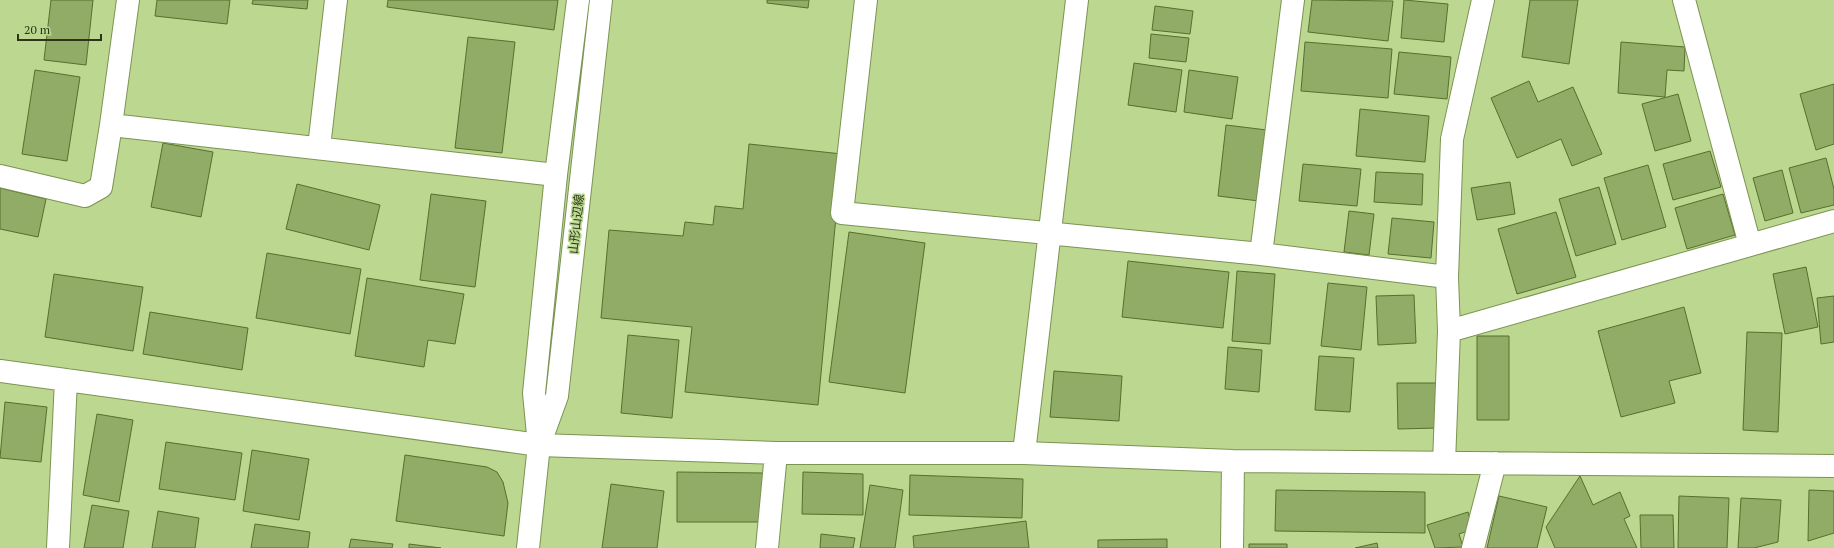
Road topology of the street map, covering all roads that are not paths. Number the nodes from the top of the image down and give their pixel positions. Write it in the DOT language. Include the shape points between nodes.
graph roads {
  1 [pos="128,0"];
  2 [pos="336,0"];
  3 [pos="578,0"];
  4 [pos="601,0"];
  5 [pos="866,0"];
  6 [pos="1077,0"];
  7 [pos="1293,0"];
  8 [pos="1483,0"];
  9 [pos="1684,0"];
  10 [pos="111,125"];
  11 [pos="319,147"];
  12 [pos="556,175"];
  13 [pos="0,176"];
  14 [pos="1834,221"];
  15 [pos="1050,234"];
  16 [pos="1750,244"];
  17 [pos="1261,254"];
  18 [pos="1447,277"];
  19 [pos="1449,331"];
  20 [pos="0,371"];
  21 [pos="66,380"];
  22 [pos="539,445"];
  23 [pos="776,453"];
  24 [pos="1024,453"];
  25 [pos="1233,461"];
  26 [pos="1444,463"];
  27 [pos="1494,463"];
  28 [pos="1834,466"];
  29 [pos="58,548"];
  30 [pos="528,548"];
  31 [pos="767,548"];
  32 [pos="1232,548"];
  33 [pos="1473,548"];
  1 -- 10 [label="street"];
  2 -- 11 [label="street"];
  3 -- 12 [label="street, 山形山辺線"];
  4 -- 22 [label="street, 山形山辺線" via="556,396"];
  5 -- 15 [label="street" via="842,213"];
  6 -- 15 [label="street"];
  7 -- 17 [label="street"];
  8 -- 18 [label="street" via="1452,139"];
  9 -- 16 [label="street"];
  10 -- 11 [label="street"];
  10 -- 13 [label="street" via="101,186 85,196"];
  11 -- 12 [label="street"];
  12 -- 22 [label="street, 山形山辺線" via="534,392"];
  14 -- 16 [label="street"];
  15 -- 17 [label="street"];
  15 -- 24 [label="street"];
  16 -- 19 [label="street"];
  17 -- 18 [label="street"];
  18 -- 19 [label="street"];
  19 -- 26 [label="street"];
  20 -- 21 [label="street"];
  21 -- 22 [label="street"];
  21 -- 29 [label="street"];
  22 -- 23 [label="street"];
  22 -- 30 [label="street, 山形山辺線"];
  23 -- 24 [label="street"];
  23 -- 31 [label="street"];
  24 -- 25 [label="street"];
  25 -- 26 [label="street"];
  25 -- 32 [label="street"];
  26 -- 27 [label="street"];
  27 -- 28 [label="street"];
  27 -- 33 [label="street"];
}
